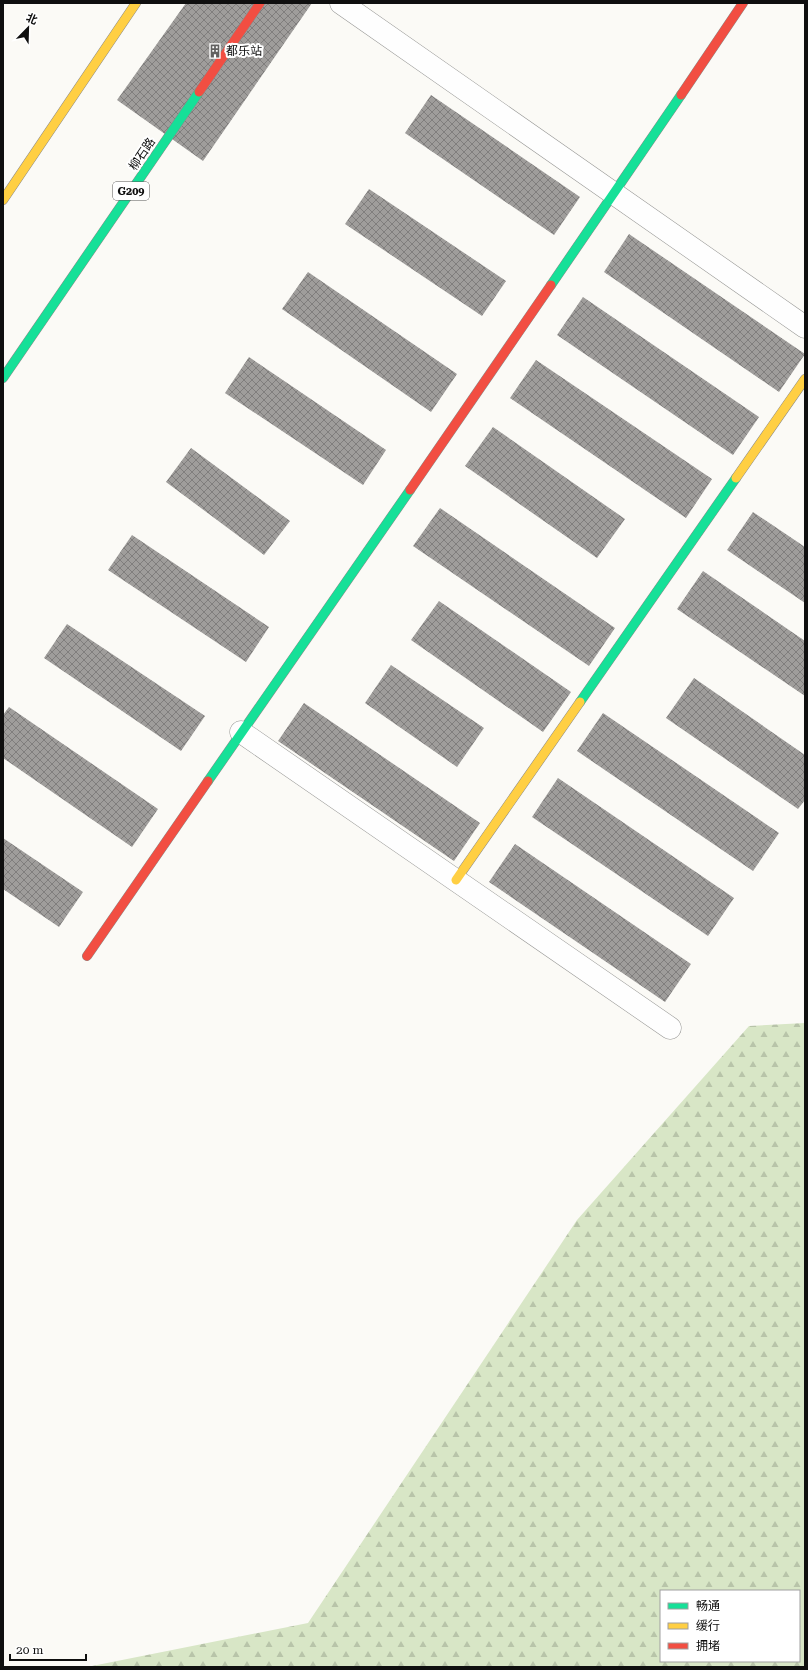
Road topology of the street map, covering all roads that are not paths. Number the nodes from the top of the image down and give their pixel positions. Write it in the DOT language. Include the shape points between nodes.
graph roads {
  1 [pos="136,3"];
  2 [pos="260,3"];
  3 [pos="341,3"];
  4 [pos="742,3"];
  5 [pos="614,194"];
  6 [pos="3,200"];
  7 [pos="805,327"];
  8 [pos="3,378"];
  9 [pos="805,379"];
  10 [pos="241,732"];
  11 [pos="456,880"];
  12 [pos="87,956"];
  13 [pos="670,1028"];
  1 -- 6 [label="main road"];
  2 -- 8 [label="main road, 柳石路 / G209"];
  3 -- 5 [label="street"];
  4 -- 5 [label="main road"];
  5 -- 7 [label="street"];
  5 -- 10 [label="main road"];
  9 -- 11 [label="main road"];
  10 -- 11 [label="street"];
  10 -- 12 [label="main road"];
  11 -- 13 [label="street"];
}
